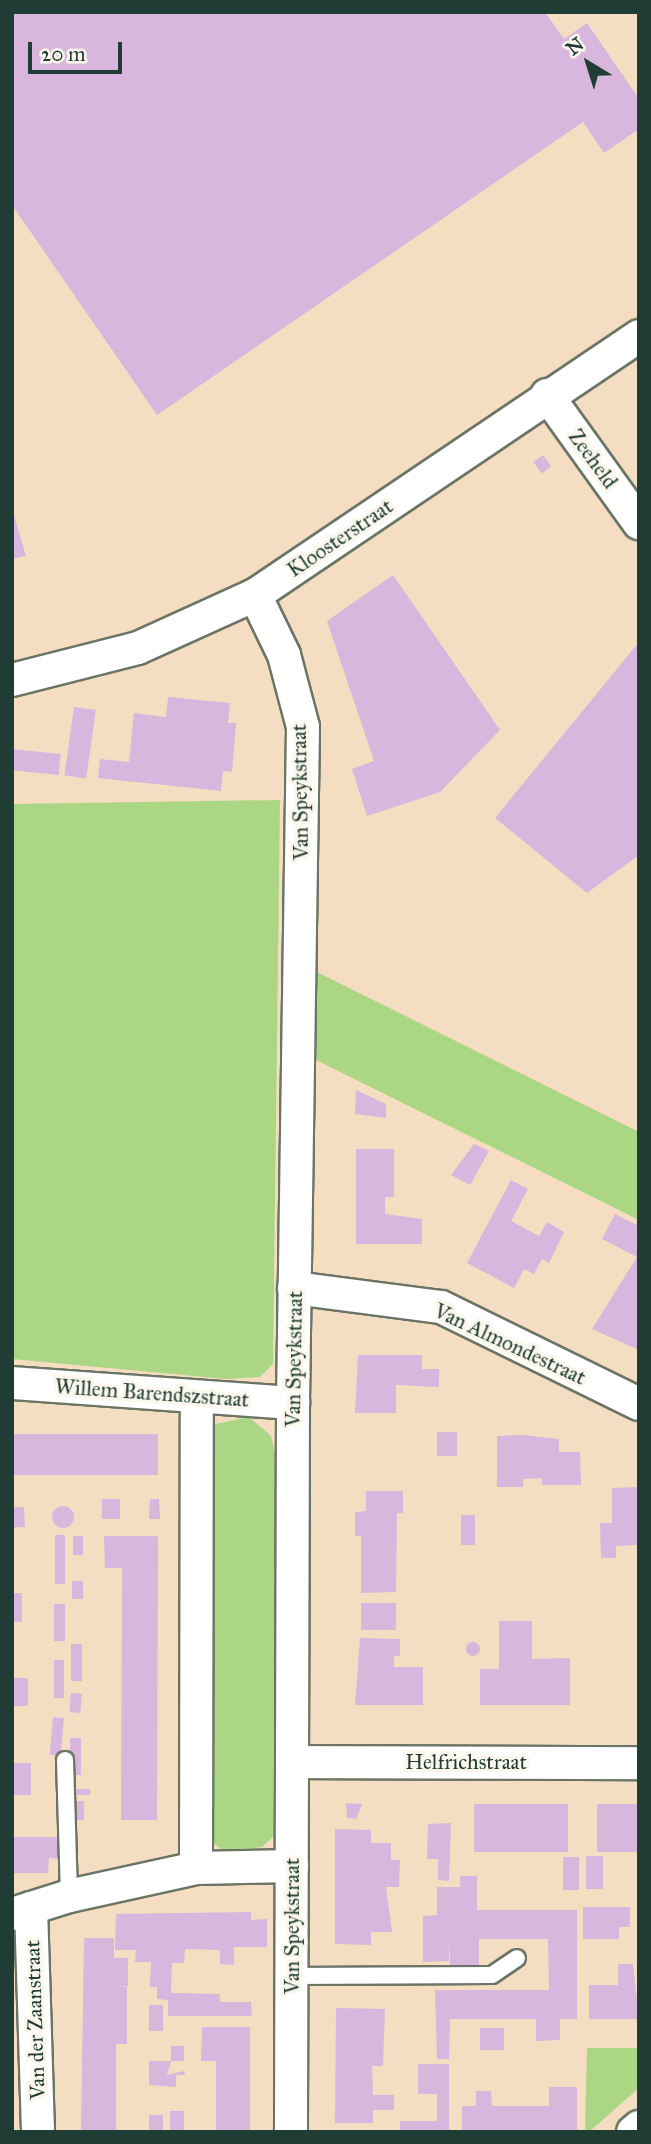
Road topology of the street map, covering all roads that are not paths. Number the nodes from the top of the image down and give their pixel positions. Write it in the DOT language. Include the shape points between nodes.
graph roads {
  1 [pos="639,335"];
  2 [pos="547,395"];
  3 [pos="639,523"];
  4 [pos="255,594"];
  5 [pos="12,680"];
  6 [pos="294,1289"];
  7 [pos="12,1382"];
  8 [pos="197,1398"];
  9 [pos="293,1403"];
  10 [pos="639,1404"];
  11 [pos="65,1760"];
  12 [pos="293,1762"];
  13 [pos="639,1763"];
  14 [pos="292,1866"];
  15 [pos="196,1868"];
  16 [pos="69,1896"];
  17 [pos="22,1911"];
  18 [pos="517,1958"];
  19 [pos="292,1976"];
  20 [pos="639,2127"];
  21 [pos="38,2132"];
  22 [pos="291,2132"];
  23 [pos="633,2132"];
  1 -- 2 [label="street, Kloosterstraat"];
  2 -- 3 [label="street, Zeeheld"];
  2 -- 4 [label="street, Kloosterstraat" via="328,549"];
  4 -- 5 [label="street, Kloosterstraat" via="138,648"];
  4 -- 6 [label="street, Van Speykstraat" via="284,655 303,727"];
  6 -- 9 [label="street, Van Speykstraat"];
  6 -- 10 [label="street, Van Almondestraat" via="441,1307"];
  7 -- 8 [label="street, Willem Barendszstraat"];
  8 -- 9 [label="street, Willem Barendszstraat"];
  8 -- 15 [label="street"];
  9 -- 12 [label="street, Van Speykstraat"];
  11 -- 16 [label="lane"];
  12 -- 13 [label="street, Helfrichstraat"];
  12 -- 14 [label="street, Van Speykstraat"];
  14 -- 15 [label="street"];
  14 -- 19 [label="street, Van Speykstraat"];
  15 -- 16 [label="street"];
  16 -- 17 [label="street"];
  17 -- 21 [label="street, Van der Zaanstraat"];
  18 -- 19 [label="lane" via="492,1975"];
  19 -- 22 [label="street, Van Speykstraat"];
  20 -- 23 [label="street"];
}
